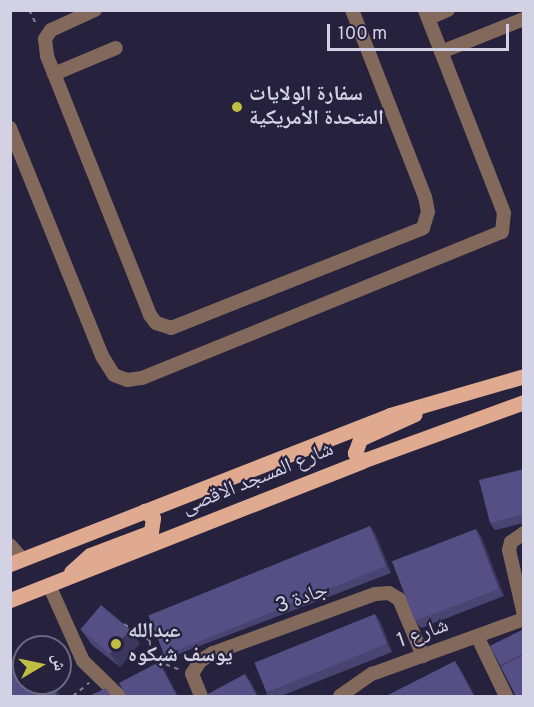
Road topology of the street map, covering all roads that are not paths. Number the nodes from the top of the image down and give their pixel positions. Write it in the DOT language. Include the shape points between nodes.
graph roads {
  1 [pos="95,10"];
  2 [pos="352,10"];
  3 [pos="436,12"];
  4 [pos="524,19"];
  5 [pos="116,48"];
  6 [pos="445,50"];
  7 [pos="54,74"];
  8 [pos="10,128"];
  9 [pos="524,376"];
  10 [pos="524,402"];
  11 [pos="422,405"];
  12 [pos="362,461"];
  13 [pos="145,511"];
  14 [pos="524,533"];
  15 [pos="10,545"];
  16 [pos="16,561"];
  17 [pos="55,582"];
  18 [pos="10,600"];
  19 [pos="524,615"];
  20 [pos="524,619"];
  21 [pos="478,638"];
  22 [pos="423,656"];
  23 [pos="119,696"];
  24 [pos="201,696"];
  25 [pos="340,696"];
  26 [pos="506,696"];
  1 -- 7 [label="street" via="61,24 45,39"];
  2 -- 7 [label="street" via="425,197 428,212 423,228 181,326 163,327 150,315"];
  3 -- 6 [label="street"];
  4 -- 6 [label="street"];
  5 -- 7 [label="street"];
  6 -- 8 [label="street" via="504,213 502,232 133,380 114,375 102,356"];
  9 -- 11 [label="main road, شارع المسجد الاقصى"];
  10 -- 12 [label="main road, شارع المسجد الاقصى"];
  11 -- 12 [label="main road" via="414,417 360,439 355,453"];
  11 -- 13 [label="main road, شارع المسجد الاقصى"];
  12 -- 17 [label="main road, شارع المسجد الاقصى"];
  13 -- 16 [label="main road, شارع المسجد الاقصى"];
  13 -- 17 [label="main road" via="153,518 151,532 90,555"];
  14 -- 19 [label="street" via="511,542 509,549"];
  15 -- 16 [label="street"];
  17 -- 18 [label="main road, شارع المسجد الاقصى"];
  17 -- 23 [label="street" via="83,661"];
  20 -- 21 [label="street, شارع 1"];
  21 -- 22 [label="street, شارع 1"];
  21 -- 26 [label="street"];
  22 -- 24 [label="street, جادة 3" via="399,599 389,593 375,594 213,653 192,674"];
  22 -- 25 [label="street, شارع 1" via="372,675"];
}
